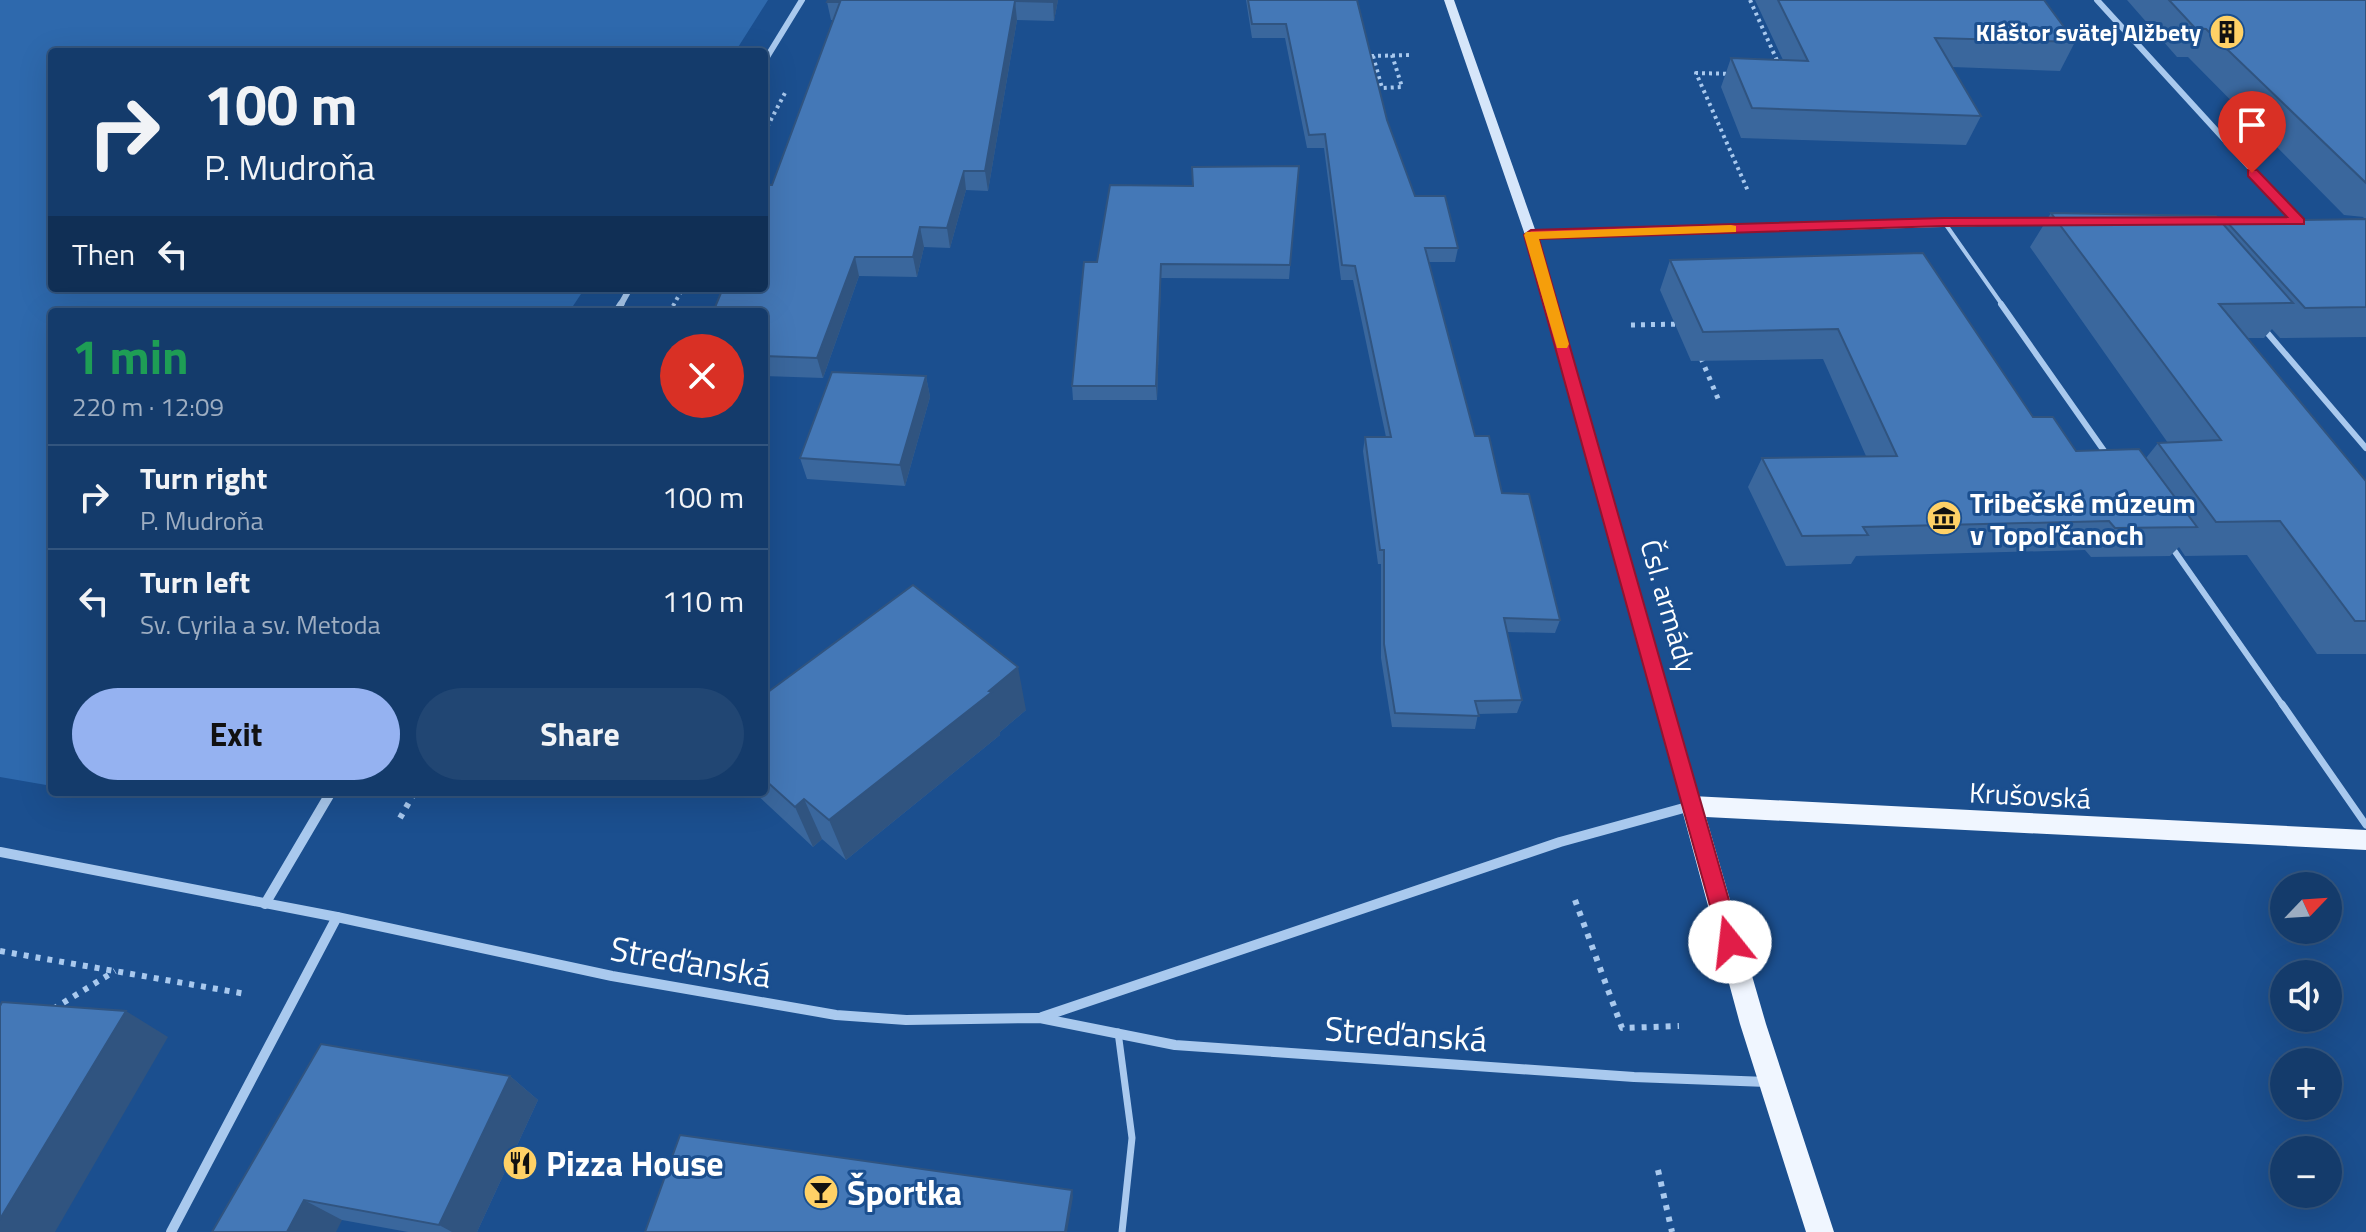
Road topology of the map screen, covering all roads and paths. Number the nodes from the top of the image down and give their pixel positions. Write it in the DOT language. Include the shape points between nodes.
graph roads {
  1 [pos="802,0"];
  2 [pos="1449,0"];
  3 [pos="1750,0"];
  4 [pos="2097,0"];
  5 [pos="768,55"];
  6 [pos="1392,55"];
  7 [pos="1411,55"];
  8 [pos="1366,56"];
  9 [pos="1373,56"];
  10 [pos="1740,74"];
  11 [pos="1783,75"];
  12 [pos="1751,198"];
  13 [pos="2199,220"];
  14 [pos="2065,221"];
  15 [pos="2271,221"];
  16 [pos="2285,221"];
  17 [pos="2299,221"];
  18 [pos="2313,221"];
  19 [pos="1944,222"];
  20 [pos="1531,235"];
  21 [pos="1680,311"];
  22 [pos="2255,318"];
  23 [pos="1631,325"];
  24 [pos="1697,350"];
  25 [pos="1719,401"];
  26 [pos="2366,448"];
  27 [pos="2114,464"];
  28 [pos="2168,542"];
  29 [pos="329,796"];
  30 [pos="413,796"];
  31 [pos="1692,806"];
  32 [pos="400,818"];
  33 [pos="2366,825"];
  34 [pos="2366,840"];
  35 [pos="0,852"];
  36 [pos="1575,900"];
  37 [pos="265,904"];
  38 [pos="337,917"];
  39 [pos="0,951"];
  40 [pos="115,971"];
  41 [pos="246,994"];
  42 [pos="43,1014"];
  43 [pos="1040,1018"];
  44 [pos="1679,1026"];
  45 [pos="1118,1032"];
  46 [pos="1771,1082"];
  47 [pos="1658,1170"];
  48 [pos="171,1232"];
  49 [pos="1122,1232"];
  50 [pos="1672,1232"];
  51 [pos="1820,1232"];
  1 -- 5 [label="street"];
  2 -- 20 [label="main road, Čsl. armády"];
  3 -- 11 [label="path"];
  4 -- 17 [label="street"];
  6 -- 7 [label="path"];
  6 -- 9 [label="path"];
  6 -- 9 [label="path" via="1402,87 1382,88"];
  8 -- 9 [label="path"];
  10 -- 12 [label="path" via="1696,73"];
  13 -- 15 [label="street"];
  14 -- 19 [label="street"];
  16 -- 17 [label="street"];
  17 -- 18 [label="street"];
  19 -- 20 [label="street"];
  19 -- 27 [label="lane"];
  20 -- 31 [label="main road, Čsl. armády"];
  21 -- 23 [label="path" via="1686,324"];
  22 -- 26 [label="lane"];
  24 -- 25 [label="path"];
  28 -- 33 [label="lane"];
  29 -- 37 [label="street"];
  30 -- 32 [label="path"];
  31 -- 34 [label="main road, Krušovská"];
  31 -- 43 [label="street, Streďanská" via="1560,842"];
  31 -- 46 [label="main road, Čsl. armády"];
  35 -- 37 [label="street, Streďanská"];
  36 -- 44 [label="path" via="1622,1028"];
  37 -- 38 [label="street, Streďanská"];
  38 -- 43 [label="street, Streďanská" via="612,976 836,1015"];
  38 -- 48 [label="street"];
  39 -- 40 [label="path"];
  40 -- 41 [label="path"];
  40 -- 42 [label="path"];
  43 -- 45 [label="street, Streďanská"];
  45 -- 46 [label="street, Streďanská" via="1175,1045"];
  45 -- 49 [label="lane" via="1132,1138"];
  46 -- 51 [label="main road, Čsl. armády"];
  47 -- 50 [label="path"];
}
